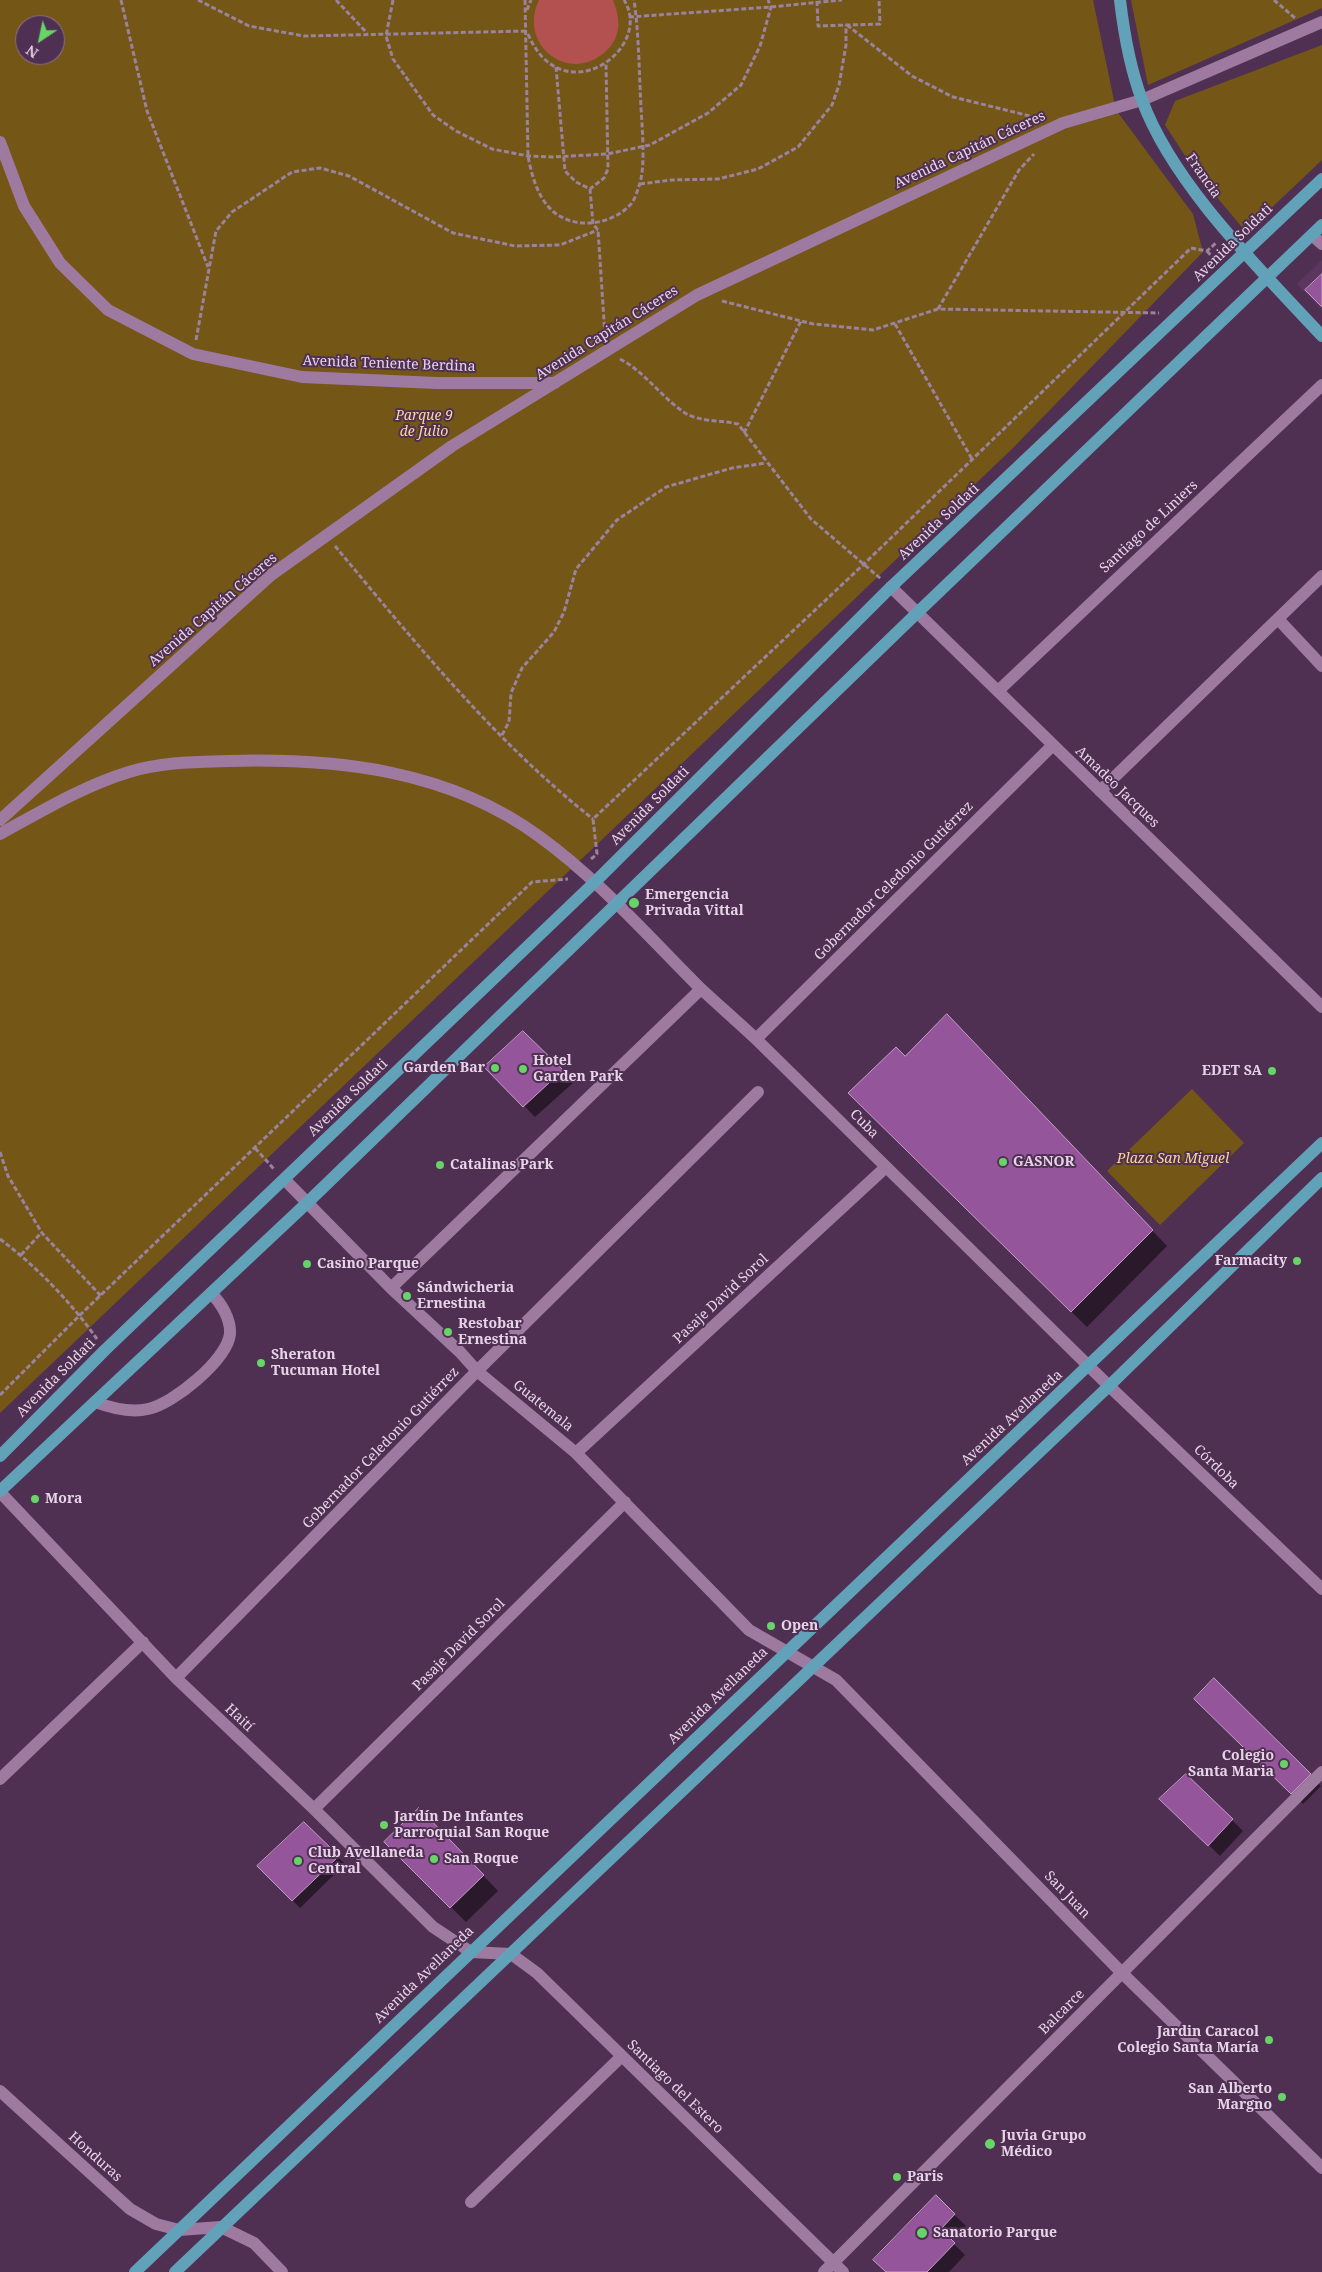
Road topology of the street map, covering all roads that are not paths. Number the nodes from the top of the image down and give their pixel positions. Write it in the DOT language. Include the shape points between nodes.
graph roads {
  1 [pos="1120,0"];
  2 [pos="1322,22"];
  3 [pos="1142,100"];
  4 [pos="0,142"];
  5 [pos="1322,179"];
  6 [pos="1322,225"];
  7 [pos="1312,234"];
  8 [pos="1322,244"];
  9 [pos="1246,251"];
  10 [pos="1268,277"];
  11 [pos="1322,336"];
  12 [pos="555,383"];
  13 [pos="1322,385"];
  14 [pos="1322,576"];
  15 [pos="891,587"];
  16 [pos="917,613"];
  17 [pos="1278,619"];
  18 [pos="1322,666"];
  19 [pos="998,691"];
  20 [pos="1053,745"];
  21 [pos="1100,791"];
  22 [pos="0,820"];
  23 [pos="0,834"];
  24 [pos="596,881"];
  25 [pos="617,904"];
  26 [pos="701,989"];
  27 [pos="1322,1007"];
  28 [pos="756,1039"];
  29 [pos="758,1092"];
  30 [pos="1322,1143"];
  31 [pos="886,1167"];
  32 [pos="1322,1178"];
  33 [pos="284,1180"];
  34 [pos="308,1203"];
  35 [pos="391,1288"];
  36 [pos="211,1293"];
  37 [pos="1089,1366"];
  38 [pos="477,1371"];
  39 [pos="1109,1386"];
  40 [pos="95,1402"];
  41 [pos="576,1453"];
  42 [pos="0,1456"];
  43 [pos="0,1491"];
  44 [pos="625,1502"];
  45 [pos="1322,1589"];
  46 [pos="143,1642"];
  47 [pos="786,1652"];
  48 [pos="814,1665"];
  49 [pos="176,1678"];
  50 [pos="1322,1772"];
  51 [pos="0,1779"];
  52 [pos="314,1809"];
  53 [pos="471,1952"];
  54 [pos="511,1954"];
  55 [pos="1122,1973"];
  56 [pos="622,2056"];
  57 [pos="0,2091"];
  58 [pos="1322,2168"];
  59 [pos="472,2202"];
  60 [pos="221,2227"];
  61 [pos="179,2230"];
  62 [pos="829,2268"];
  63 [pos="135,2272"];
  64 [pos="175,2272"];
  65 [pos="282,2272"];
  66 [pos="843,2272"];
  1 -- 3 [label="main road, Francia" via="1128,50"];
  2 -- 3 [label="street, Avenida Capitán Cáceres"];
  3 -- 9 [label="main road, Francia" via="1161,140 1187,181"];
  3 -- 12 [label="street, Avenida Capitán Cáceres" via="1063,123 697,294"];
  4 -- 12 [label="street, Avenida Teniente Berdina" via="24,206 60,263 108,310 193,354 302,377 436,383"];
  5 -- 9 [label="main road, Avenida Soldati"];
  6 -- 7 [label="main road"];
  7 -- 8 [label="street"];
  7 -- 10 [label="main road"];
  9 -- 10 [label="main road, Francia"];
  9 -- 15 [label="main road, Avenida Soldati"];
  10 -- 11 [label="main road, Francia"];
  10 -- 16 [label="main road"];
  12 -- 22 [label="street, Avenida Capitán Cáceres" via="452,446 271,575"];
  13 -- 19 [label="street, Santiago de Liniers"];
  14 -- 17 [label="street"];
  15 -- 16 [label="street, Amadeo Jacques"];
  15 -- 24 [label="main road, Avenida Soldati"];
  16 -- 19 [label="street, Amadeo Jacques"];
  16 -- 25 [label="main road"];
  17 -- 18 [label="street"];
  17 -- 21 [label="street"];
  19 -- 20 [label="street, Amadeo Jacques"];
  20 -- 21 [label="street, Amadeo Jacques"];
  20 -- 28 [label="street, Gobernador Celedonio Gutiérrez"];
  21 -- 27 [label="street, Amadeo Jacques"];
  23 -- 24 [label="street, Cuba" via="87,787 131,771 176,763 270,760 380,769 435,784 490,805 538,835"];
  24 -- 25 [label="street, Cuba"];
  24 -- 33 [label="main road, Avenida Soldati"];
  25 -- 26 [label="street, Cuba"];
  25 -- 34 [label="main road"];
  26 -- 28 [label="street, Cuba"];
  26 -- 35 [label="street"];
  28 -- 31 [label="street, Cuba"];
  29 -- 38 [label="street, Gobernador Celedonio Gutiérrez"];
  30 -- 37 [label="main road, Avenida Avellaneda"];
  31 -- 37 [label="street, Cuba"];
  31 -- 41 [label="street, Pasaje David Sorol"];
  32 -- 39 [label="main road"];
  33 -- 34 [label="street, Guatemala"];
  33 -- 42 [label="main road, Avenida Soldati" via="105,1350"];
  34 -- 35 [label="street, Guatemala"];
  34 -- 36 [label="main road"];
  35 -- 38 [label="street, Guatemala"];
  36 -- 40 [label="main road"];
  36 -- 40 [label="street" via="228,1319 230,1333 226,1348 212,1364 168,1401 148,1409 113,1408"];
  37 -- 39 [label="street, Córdoba"];
  37 -- 47 [label="main road, Avenida Avellaneda"];
  38 -- 41 [label="street, Guatemala"];
  38 -- 49 [label="street, Gobernador Celedonio Gutiérrez"];
  39 -- 45 [label="street, Córdoba"];
  39 -- 48 [label="main road"];
  40 -- 43 [label="main road"];
  41 -- 44 [label="street, Guatemala"];
  43 -- 46 [label="street, Haití"];
  44 -- 47 [label="street, Guatemala" via="749,1630"];
  44 -- 52 [label="street, Pasaje David Sorol"];
  46 -- 49 [label="street, Haití"];
  46 -- 51 [label="street"];
  47 -- 48 [label="street, San Juan"];
  47 -- 53 [label="main road, Avenida Avellaneda"];
  48 -- 54 [label="main road"];
  48 -- 55 [label="street, San Juan" via="836,1680"];
  49 -- 52 [label="street, Haití"];
  50 -- 55 [label="street, Balcarce"];
  52 -- 53 [label="street, Haití" via="434,1927"];
  53 -- 54 [label="street"];
  53 -- 61 [label="main road, Avenida Avellaneda"];
  54 -- 56 [label="street, Santiago del Estero" via="537,1973"];
  54 -- 60 [label="main road"];
  55 -- 58 [label="street, San Juan"];
  55 -- 62 [label="street, Balcarce"];
  56 -- 59 [label="street"];
  56 -- 62 [label="street, Santiago del Estero"];
  57 -- 61 [label="street, Honduras" via="130,2209 156,2224"];
  60 -- 61 [label="street, Honduras"];
  60 -- 64 [label="main road"];
  60 -- 65 [label="street" via="254,2243"];
  61 -- 63 [label="main road, Avenida Avellaneda"];
  62 -- 66 [label="street, Santiago del Estero"];
}
